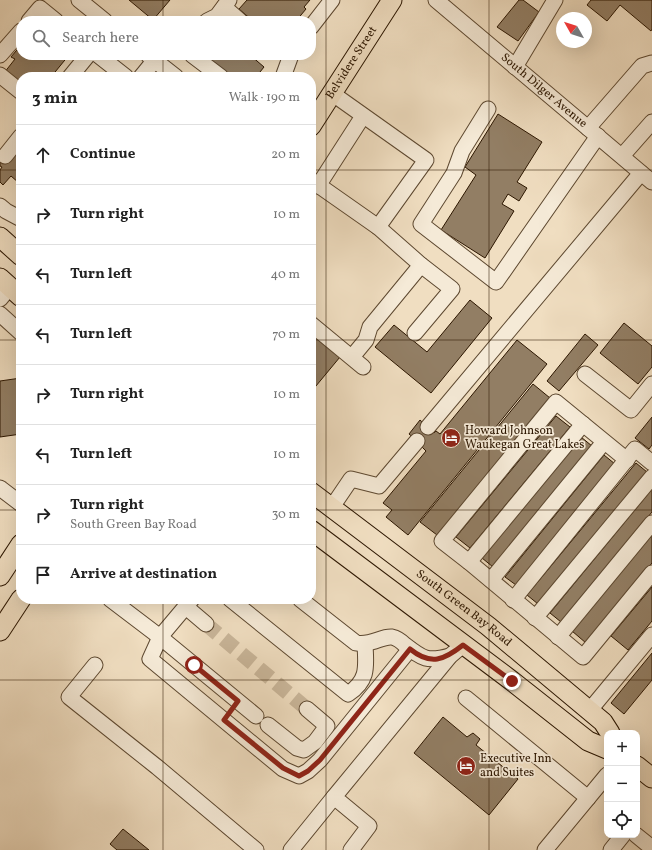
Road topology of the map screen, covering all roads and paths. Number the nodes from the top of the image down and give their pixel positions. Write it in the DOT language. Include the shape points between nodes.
graph roads {
  1 [pos="79,0"];
  2 [pos="332,0"];
  3 [pos="392,0"];
  4 [pos="436,0"];
  5 [pos="555,0"];
  6 [pos="227,4"];
  7 [pos="34,16"];
  8 [pos="50,16"];
  9 [pos="99,16"];
  10 [pos="217,16"];
  11 [pos="236,16"];
  12 [pos="316,21"];
  13 [pos="16,37"];
  14 [pos="0,55"];
  15 [pos="84,60"];
  16 [pos="104,60"];
  17 [pos="152,60"];
  18 [pos="157,60"];
  19 [pos="199,60"];
  20 [pos="286,60"];
  21 [pos="652,63"];
  22 [pos="515,67"];
  23 [pos="74,72"];
  24 [pos="120,72"];
  25 [pos="144,72"];
  26 [pos="170,72"];
  27 [pos="214,72"];
  28 [pos="284,72"];
  29 [pos="0,75"];
  30 [pos="16,88"];
  31 [pos="333,94"];
  32 [pos="488,109"];
  33 [pos="363,116"];
  34 [pos="316,119"];
  35 [pos="652,122"];
  36 [pos="593,132"];
  37 [pos="16,142"];
  38 [pos="5,156"];
  39 [pos="622,156"];
  40 [pos="647,177"];
  41 [pos="316,182"];
  42 [pos="316,184"];
  43 [pos="0,206"];
  44 [pos="16,216"];
  45 [pos="378,227"];
  46 [pos="421,265"];
  47 [pos="0,314"];
  48 [pos="16,328"];
  49 [pos="316,328"];
  50 [pos="415,333"];
  51 [pos="585,374"];
  52 [pos="652,384"];
  53 [pos="583,424"];
  54 [pos="428,428"];
  55 [pos="417,441"];
  56 [pos="604,442"];
  57 [pos="626,460"];
  58 [pos="651,460"];
  59 [pos="652,477"];
  60 [pos="0,488"];
  61 [pos="316,496"];
  62 [pos="16,500"];
  63 [pos="332,507"];
  64 [pos="652,523"];
  65 [pos="316,534"];
  66 [pos="16,552"];
  67 [pos="469,562"];
  68 [pos="652,573"];
  69 [pos="0,576"];
  70 [pos="491,580"];
  71 [pos="513,600"];
  72 [pos="18,604"];
  73 [pos="117,604"];
  74 [pos="188,604"];
  75 [pos="190,604"];
  76 [pos="236,604"];
  77 [pos="306,604"];
  78 [pos="535,618"];
  79 [pos="206,624"];
  80 [pos="0,631"];
  81 [pos="652,635"];
  82 [pos="160,637"];
  83 [pos="558,637"];
  84 [pos="365,645"];
  85 [pos="410,649"];
  86 [pos="456,650"];
  87 [pos="95,665"];
  88 [pos="466,698"];
  89 [pos="238,701"];
  90 [pos="307,709"];
  91 [pos="589,711"];
  92 [pos="224,720"];
  93 [pos="608,730"];
  94 [pos="604,748"];
  95 [pos="640,768"];
  96 [pos="652,778"];
  97 [pos="604,779"];
  98 [pos="334,797"];
  99 [pos="588,798"];
  100 [pos="621,838"];
  101 [pos="640,838"];
  102 [pos="296,848"];
  103 [pos="652,848"];
  104 [pos="256,850"];
  105 [pos="351,850"];
  106 [pos="545,850"];
  107 [pos="611,850"];
  1 -- 9 [label="street"];
  2 -- 12 [label="street"];
  3 -- 31 [label="main road, Belvidere Street"];
  4 -- 22 [label="street, South Dilger Avenue"];
  5 -- 22 [label="street"];
  6 -- 10 [label="street"];
  6 -- 11 [label="street"];
  7 -- 8 [label="street" via="40,8"];
  13 -- 14 [label="street"];
  15 -- 23 [label="street"];
  16 -- 24 [label="street"];
  17 -- 25 [label="street"];
  18 -- 26 [label="street"];
  19 -- 27 [label="street"];
  20 -- 28 [label="street"];
  21 -- 36 [label="street" via="642,66"];
  22 -- 36 [label="street, South Dilger Avenue"];
  29 -- 30 [label="street"];
  31 -- 33 [label="street"];
  31 -- 34 [label="main road, Belvidere Street"];
  32 -- 36 [label="street" via="462,151 454,173 421,224 496,282"];
  33 -- 41 [label="street"];
  33 -- 45 [label="street" via="426,160"];
  35 -- 39 [label="street"];
  36 -- 39 [label="street, South Dilger Avenue"];
  37 -- 38 [label="street"];
  39 -- 40 [label="street, South Dilger Avenue"];
  40 -- 54 [label="street" via="516,322"];
  42 -- 45 [label="street"];
  43 -- 44 [label="street"];
  45 -- 46 [label="street"];
  46 -- 49 [label="street" via="370,327 358,362"];
  46 -- 50 [label="street" via="452,289"];
  47 -- 48 [label="street"];
  51 -- 52 [label="street" via="632,410"];
  53 -- 56 [label="street"];
  53 -- 67 [label="street"];
  53 -- 67 [label="street" via="556,402 442,541"];
  55 -- 63 [label="street" via="379,486 351,479"];
  56 -- 57 [label="street"];
  56 -- 70 [label="street"];
  57 -- 58 [label="street" via="635,449"];
  57 -- 71 [label="street"];
  59 -- 78 [label="street"];
  60 -- 62 [label="street"];
  61 -- 63 [label="main road, South Green Bay Road"];
  63 -- 91 [label="main road, South Green Bay Road" via="488,626"];
  64 -- 83 [label="street"];
  65 -- 86 [label="main road"];
  66 -- 69 [label="main road"];
  67 -- 70 [label="street"];
  68 -- 83 [label="street" via="582,657"];
  70 -- 71 [label="street"];
  71 -- 78 [label="street"];
  72 -- 80 [label="main road"];
  73 -- 82 [label="street"];
  74 -- 82 [label="street"];
  75 -- 79 [label="street"];
  76 -- 84 [label="street" via="348,694 355,690 366,672"];
  77 -- 84 [label="street" via="356,643"];
  78 -- 83 [label="street"];
  81 -- 91 [label="street"];
  82 -- 89 [label="street"];
  82 -- 92 [label="street" via="150,659"];
  84 -- 85 [label="street" via="390,637"];
  85 -- 86 [label="street" via="425,659 436,659"];
  85 -- 92 [label="street" via="320,760 299,776 283,768"];
  86 -- 94 [label="main road" via="588,741"];
  86 -- 98 [label="street"];
  87 -- 104 [label="street" via="69,696"];
  88 -- 99 [label="street"];
  89 -- 90 [label="street" via="297,748 304,750 315,742 328,726"];
  89 -- 92 [label="street"];
  91 -- 93 [label="main road, South Green Bay Road" via="603,722"];
  95 -- 96 [label="main road"];
  97 -- 99 [label="street"];
  98 -- 102 [label="street"];
  98 -- 105 [label="street" via="370,826"];
  99 -- 106 [label="street"];
  100 -- 107 [label="street"];
  101 -- 103 [label="street"];
}
